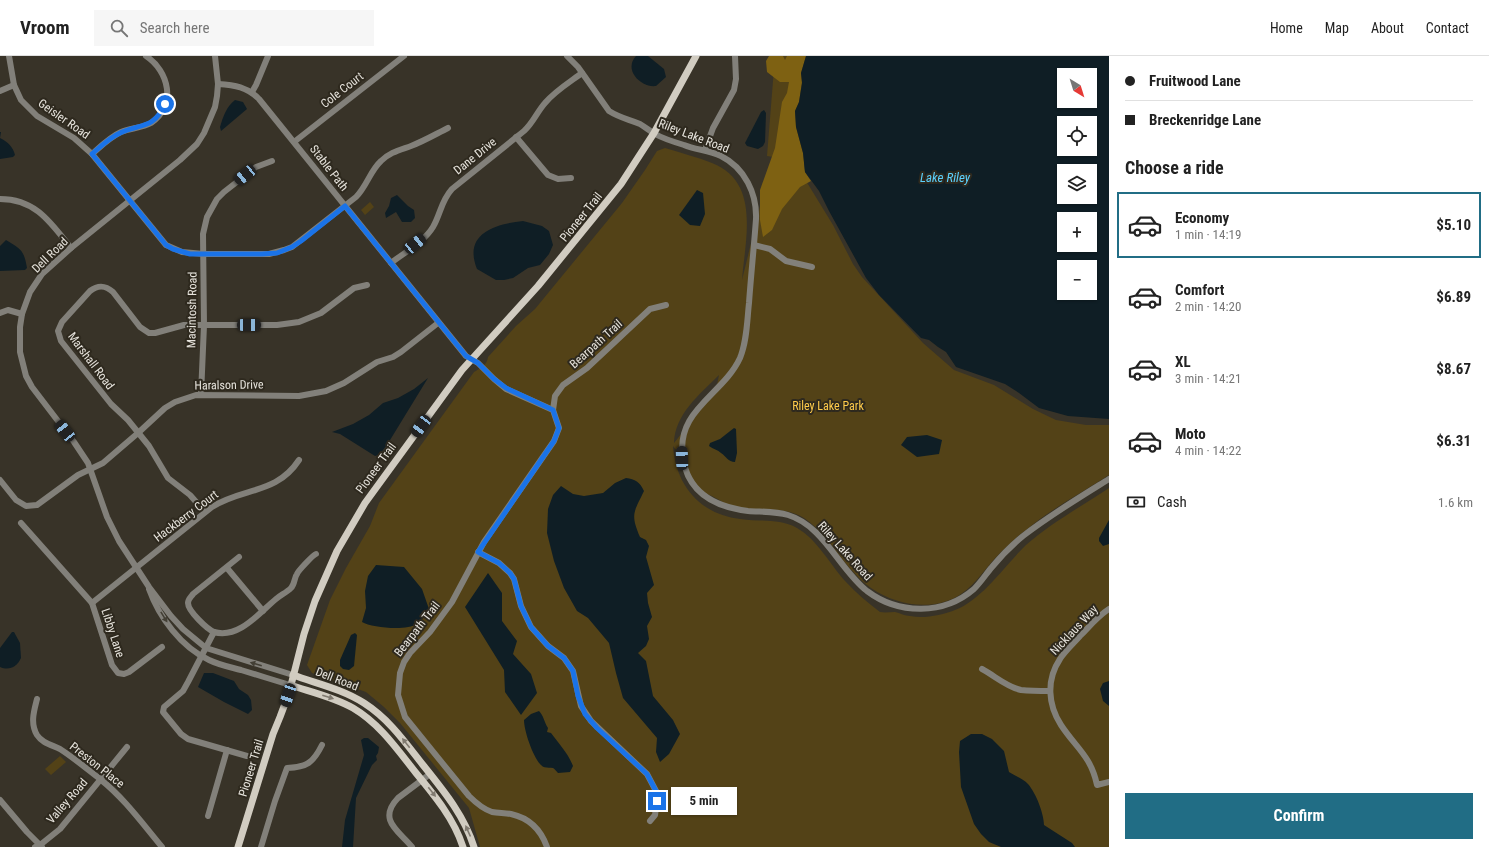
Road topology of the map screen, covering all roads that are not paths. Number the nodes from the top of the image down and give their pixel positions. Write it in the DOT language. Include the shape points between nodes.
graph roads {
  1 [pos="9,56"];
  2 [pos="146,56"];
  3 [pos="215,56"];
  4 [pos="268,56"];
  5 [pos="404,56"];
  6 [pos="567,56"];
  7 [pos="696,56"];
  8 [pos="735,56"];
  9 [pos="582,73"];
  10 [pos="218,84"];
  11 [pos="14,85"];
  12 [pos="0,91"];
  13 [pos="252,92"];
  14 [pos="448,128"];
  15 [pos="654,134"];
  16 [pos="516,137"];
  17 [pos="294,142"];
  18 [pos="705,150"];
  19 [pos="92,154"];
  20 [pos="272,161"];
  21 [pos="571,178"];
  22 [pos="0,199"];
  23 [pos="129,201"];
  24 [pos="345,206"];
  25 [pos="754,245"];
  26 [pos="71,248"];
  27 [pos="204,254"];
  28 [pos="391,263"];
  29 [pos="812,266"];
  30 [pos="367,285"];
  31 [pos="666,305"];
  32 [pos="0,312"];
  33 [pos="22,314"];
  34 [pos="438,323"];
  35 [pos="204,325"];
  36 [pos="471,359"];
  37 [pos="201,395"];
  38 [pos="553,410"];
  39 [pos="138,433"];
  40 [pos="299,460"];
  41 [pos="90,469"];
  42 [pos="1109,479"];
  43 [pos="0,480"];
  44 [pos="205,512"];
  45 [pos="21,524"];
  46 [pos="478,552"];
  47 [pos="316,554"];
  48 [pos="239,557"];
  49 [pos="136,568"];
  50 [pos="227,568"];
  51 [pos="148,587"];
  52 [pos="92,603"];
  53 [pos="1109,609"];
  54 [pos="263,611"];
  55 [pos="214,632"];
  56 [pos="162,647"];
  57 [pos="206,648"];
  58 [pos="201,656"];
  59 [pos="982,669"];
  60 [pos="293,675"];
  61 [pos="290,685"];
  62 [pos="1050,691"];
  63 [pos="37,699"];
  64 [pos="322,745"];
  65 [pos="127,747"];
  66 [pos="227,750"];
  67 [pos="247,756"];
  68 [pos="430,774"];
  69 [pos="100,779"];
  70 [pos="422,780"];
  71 [pos="1109,782"];
  72 [pos="0,800"];
  73 [pos="208,816"];
  74 [pos="650,822"];
  75 [pos="39,846"];
  76 [pos="162,847"];
  77 [pos="238,847"];
  78 [pos="261,847"];
  79 [pos="412,847"];
  80 [pos="463,847"];
  81 [pos="474,847"];
  82 [pos="547,847"];
  1 -- 11 [label="street, Geisler Road"];
  2 -- 19 [label="street" via="158,66 166,80 167,96 162,112 144,126 115,135"];
  3 -- 10 [label="street, Dell Road"];
  4 -- 13 [label="street"];
  5 -- 17 [label="street, Cole Court"];
  6 -- 9 [label="street, Riley Lake Road"];
  7 -- 15 [label="main road, Pioneer Trail"];
  8 -- 18 [label="street" via="734,90 713,128"];
  9 -- 15 [label="street, Riley Lake Road" via="610,111"];
  9 -- 16 [label="street, Dane Drive" via="549,98 529,126"];
  10 -- 13 [label="street, Stable Path" via="240,86"];
  10 -- 23 [label="street, Dell Road" via="215,107 197,144"];
  11 -- 12 [label="street"];
  11 -- 19 [label="street, Geisler Road" via="21,100 37,116 74,138"];
  13 -- 17 [label="street, Stable Path"];
  14 -- 24 [label="street, Geisler Road" via="388,155 376,166 361,192"];
  15 -- 18 [label="street, Riley Lake Road"];
  15 -- 36 [label="main road, Pioneer Trail" via="621,184 552,270"];
  16 -- 21 [label="street" via="548,175 558,179"];
  16 -- 28 [label="street, Dane Drive" via="452,188 444,198 430,231"];
  17 -- 24 [label="street, Stable Path"];
  18 -- 25 [label="street, Riley Lake Road" via="722,156 734,165 751,188 756,209"];
  19 -- 23 [label="street, Geisler Road"];
  20 -- 27 [label="street, Macintosh Road" via="256,167 217,199 204,226"];
  22 -- 26 [label="street" via="19,201 38,210"];
  23 -- 26 [label="street, Dell Road"];
  23 -- 27 [label="street, Geisler Road" via="166,245 182,252"];
  24 -- 27 [label="street, Geisler Road" via="301,241 284,250 270,254"];
  24 -- 28 [label="street, Stable Path"];
  25 -- 29 [label="street" via="770,249 786,262"];
  25 -- 42 [label="street, Riley Lake Road" via="746,332 741,355 729,376 693,413 684,434 682,458 697,489 705,497 726,507 795,517 813,530 855,579 875,597 900,607 926,609 952,603 963,596 974,588 1022,537"];
  26 -- 33 [label="street, Dell Road" via="36,282"];
  27 -- 35 [label="street, Macintosh Road"];
  28 -- 34 [label="street, Stable Path"];
  30 -- 35 [label="street, Marshall Road" via="354,288 321,313 299,322 277,325"];
  31 -- 38 [label="street, Bearpath Trail" via="650,309 587,368 563,385 555,396"];
  32 -- 33 [label="street" via="8,310"];
  33 -- 41 [label="street, Dell Road" via="20,352 26,376 74,442"];
  34 -- 36 [label="street, Stable Path"];
  34 -- 37 [label="street, Haralson Drive" via="393,357 372,365 344,384 326,391 299,396"];
  35 -- 37 [label="street, Macintosh Road"];
  35 -- 39 [label="street, Marshall Road" via="184,325 149,333 140,327 113,292 102,286 90,291 59,326 61,341 111,404"];
  36 -- 38 [label="street" via="506,388"];
  36 -- 60 [label="main road, Pioneer Trail" via="350,526 315,601"];
  37 -- 39 [label="street, Haralson Drive" via="175,402 165,408"];
  38 -- 46 [label="street, Bearpath Trail" via="559,428 554,441"];
  39 -- 41 [label="street, Haralson Drive" via="103,463"];
  39 -- 44 [label="street, Marshall Road" via="168,478 190,495"];
  40 -- 44 [label="street, Hackberry Court" via="287,474 268,486 225,499"];
  41 -- 43 [label="street, Haralson Drive" via="72,479 43,502 32,506 26,506 16,500"];
  41 -- 49 [label="street, Dell Road" via="112,528"];
  44 -- 49 [label="street, Hackberry Court"];
  45 -- 52 [label="street, Libby Lane"];
  46 -- 74 [label="street" via="499,563 510,573 531,627 548,646 564,658 573,671 581,706 591,721 647,774 656,791 657,801 655,815"];
  46 -- 82 [label="street, Bearpath Trail" via="441,617 404,662 398,695 411,726 476,803 494,812 513,815 531,823 543,837"];
  47 -- 54 [label="street" via="299,571 291,588"];
  48 -- 50 [label="street"];
  49 -- 51 [label="street, Dell Road"];
  49 -- 52 [label="street, Hackberry Court"];
  50 -- 54 [label="street"];
  50 -- 55 [label="street" via="193,594 188,602 189,608"];
  51 -- 57 [label="street, Dell Road" via="183,629"];
  51 -- 58 [label="street, Dell Road, one-way" via="173,631"];
  52 -- 56 [label="street, Libby Lane" via="108,656 118,673 129,672"];
  53 -- 62 [label="street, Nicklaus Way" via="1060,659 1051,678"];
  54 -- 55 [label="street" via="254,620 232,632"];
  55 -- 57 [label="street"];
  57 -- 58 [label="street"];
  60 -- 57 [label="street, Dell Road, one-way"];
  58 -- 61 [label="street, Dell Road" via="218,664"];
  58 -- 66 [label="street" via="182,691 164,707 163,712 188,739"];
  59 -- 62 [label="street" via="1000,681 1018,688"];
  60 -- 61 [label="main road, Pioneer Trail"];
  68 -- 60 [label="main road, Dell Road, one-way" via="391,725 370,706 346,693"];
  61 -- 70 [label="main road, Dell Road, one-way" via="333,698 361,713 384,732"];
  61 -- 77 [label="main road, Pioneer Trail"];
  62 -- 71 [label="street, Nicklaus Way" via="1052,708 1091,765 1097,785"];
  63 -- 69 [label="street, Preston Place" via="33,723 38,736"];
  64 -- 78 [label="street" via="309,763 287,768"];
  65 -- 69 [label="street, Valley Road"];
  66 -- 67 [label="street"];
  66 -- 73 [label="street"];
  68 -- 70 [label="street"];
  81 -- 68 [label="main road, Dell Road, one-way" via="455,807"];
  69 -- 75 [label="street, Valley Road" via="60,829"];
  69 -- 76 [label="street, Preston Place" via="121,798"];
  70 -- 79 [label="street" via="398,798 390,809 393,828"];
  70 -- 80 [label="main road, Dell Road, one-way" via="448,814"];
  72 -- 75 [label="street"];
}
